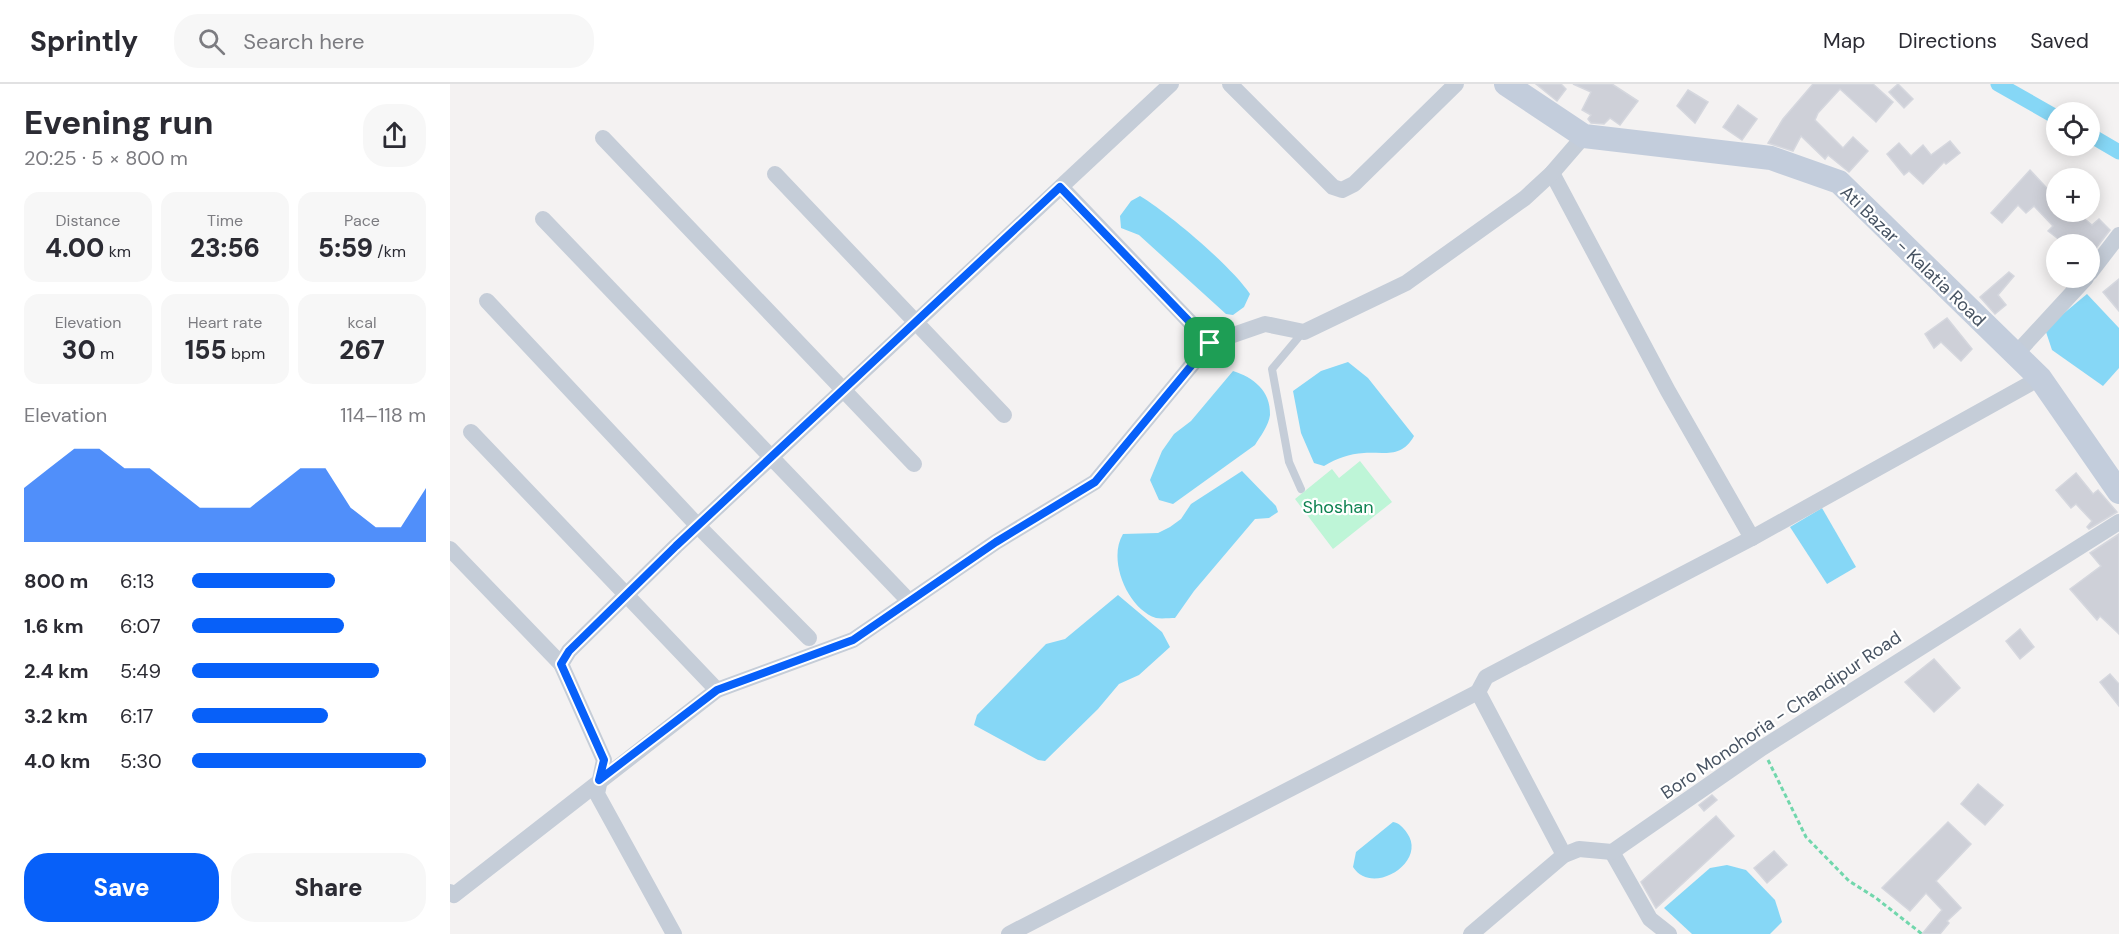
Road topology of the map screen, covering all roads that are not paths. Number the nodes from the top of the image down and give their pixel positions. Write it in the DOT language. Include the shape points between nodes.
graph roads {
  1 [pos="1171,84"];
  2 [pos="1230,84"];
  3 [pos="1456,84"];
  4 [pos="1506,84"];
  5 [pos="1584,136"];
  6 [pos="603,138"];
  7 [pos="1552,173"];
  8 [pos="775,174"];
  9 [pos="1060,187"];
  10 [pos="543,219"];
  11 [pos="2119,235"];
  12 [pos="2100,260"];
  13 [pos="2077,288"];
  14 [pos="487,301"];
  15 [pos="916,322"];
  16 [pos="1304,332"];
  17 [pos="1210,343"];
  18 [pos="2015,355"];
  19 [pos="2040,378"];
  20 [pos="843,391"];
  21 [pos="1004,415"];
  22 [pos="471,432"];
  23 [pos="771,458"];
  24 [pos="914,464"];
  25 [pos="1301,489"];
  26 [pos="2119,492"];
  27 [pos="2119,522"];
  28 [pos="698,526"];
  29 [pos="1752,538"];
  30 [pos="450,549"];
  31 [pos="627,594"];
  32 [pos="909,601"];
  33 [pos="809,638"];
  34 [pos="561,664"];
  35 [pos="717,690"];
  36 [pos="1478,692"];
  37 [pos="599,780"];
  38 [pos="1612,852"];
  39 [pos="1564,855"];
  40 [pos="450,892"];
  41 [pos="674,934"];
  42 [pos="1009,934"];
  43 [pos="1471,934"];
  44 [pos="1669,934"];
  1 -- 9 [label="street"];
  2 -- 3 [label="street" via="1333,187 1342,190 1354,184"];
  4 -- 5 [label="main road, Ati Bazar - Kalatia Road"];
  5 -- 7 [label="street"];
  5 -- 18 [label="main road, Ati Bazar - Kalatia Road" via="1771,158 1839,182"];
  6 -- 20 [label="street"];
  7 -- 16 [label="street" via="1525,198 1406,283"];
  7 -- 29 [label="street" via="1668,391"];
  8 -- 15 [label="street"];
  9 -- 15 [label="street"];
  9 -- 17 [label="street"];
  10 -- 23 [label="street"];
  11 -- 12 [label="street"];
  13 -- 18 [label="street"];
  14 -- 28 [label="street"];
  15 -- 20 [label="street"];
  15 -- 21 [label="street"];
  16 -- 17 [label="street" via="1265,324"];
  16 -- 25 [label="lane" via="1272,369 1289,462"];
  17 -- 32 [label="street" via="1095,482"];
  18 -- 19 [label="main road, Ati Bazar - Kalatia Road"];
  19 -- 26 [label="main road, Ati Bazar - Kalatia Road"];
  19 -- 29 [label="street"];
  20 -- 23 [label="street"];
  20 -- 24 [label="street"];
  22 -- 31 [label="street"];
  23 -- 28 [label="street"];
  23 -- 32 [label="street"];
  27 -- 38 [label="street, Boro Monohoria - Chandipur Road" via="1762,748"];
  28 -- 31 [label="street"];
  28 -- 33 [label="street"];
  29 -- 36 [label="street" via="1486,677"];
  30 -- 34 [label="street"];
  31 -- 34 [label="street" via="569,651"];
  31 -- 35 [label="street"];
  32 -- 35 [label="street" via="853,640"];
  34 -- 37 [label="street" via="604,760"];
  35 -- 37 [label="street"];
  36 -- 39 [label="street"];
  36 -- 42 [label="street"];
  37 -- 40 [label="street" via="454,895"];
  37 -- 41 [label="street" via="597,794"];
  38 -- 39 [label="street" via="1579,849"];
  38 -- 44 [label="street" via="1650,919"];
  39 -- 43 [label="street"];
}
